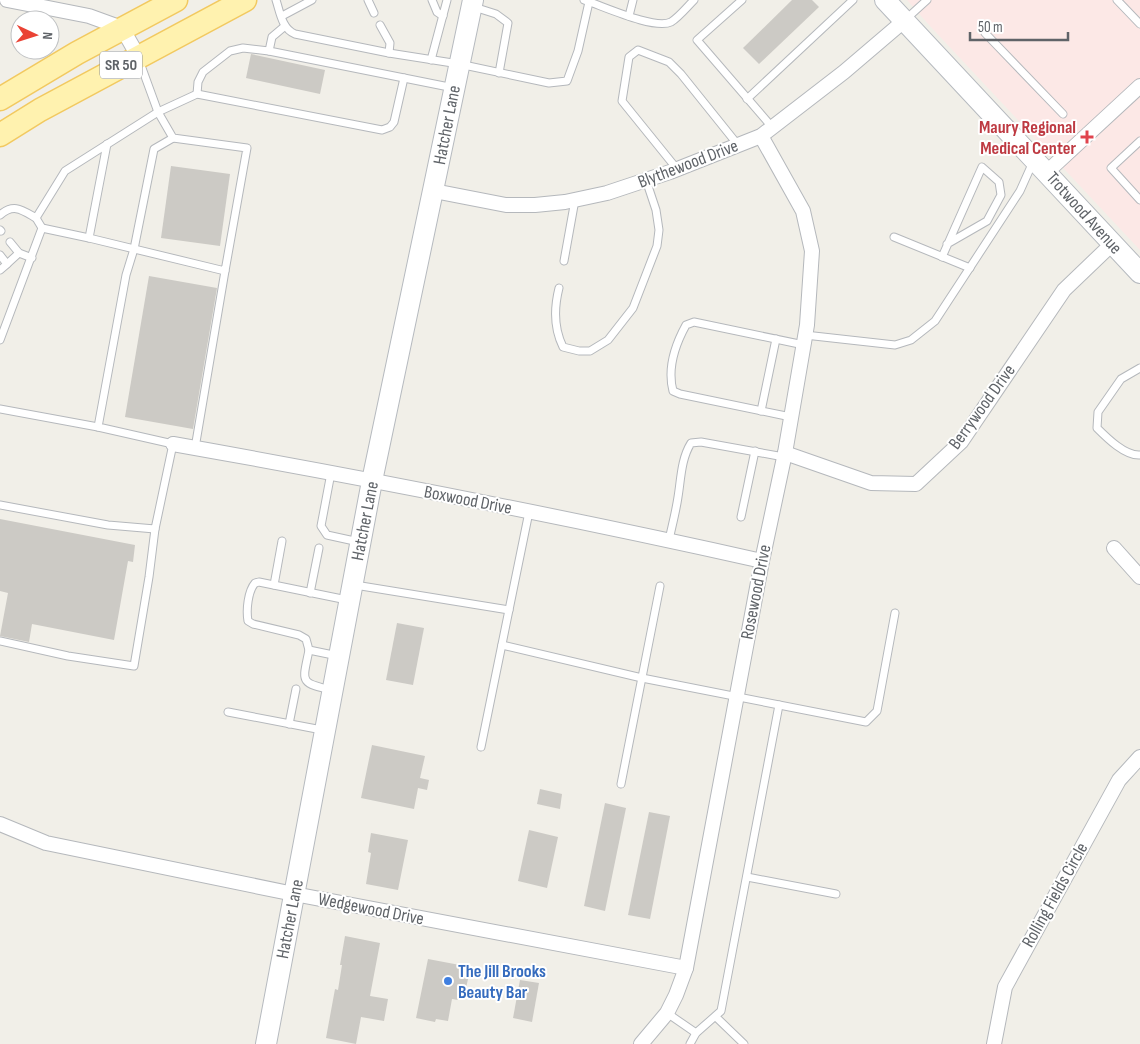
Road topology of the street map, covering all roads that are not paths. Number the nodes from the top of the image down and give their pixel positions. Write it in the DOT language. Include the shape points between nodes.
graph roads {
  1 [pos="7,0"];
  2 [pos="176,0"];
  3 [pos="245,0"];
  4 [pos="276,0"];
  5 [pos="312,0"];
  6 [pos="368,0"];
  7 [pos="432,0"];
  8 [pos="447,0"];
  9 [pos="633,0"];
  10 [pos="694,0"];
  11 [pos="742,0"];
  12 [pos="853,0"];
  13 [pos="885,0"];
  14 [pos="927,0"];
  15 [pos="1117,0"];
  16 [pos="587,1"];
  17 [pos="472,3"];
  18 [pos="374,13"];
  19 [pos="282,16"];
  20 [pos="443,16"];
  21 [pos="629,16"];
  22 [pos="905,20"];
  23 [pos="380,24"];
  24 [pos="1140,24"];
  25 [pos="285,26"];
  26 [pos="122,28"];
  27 [pos="984,33"];
  28 [pos="269,50"];
  29 [pos="389,53"];
  30 [pos="138,56"];
  31 [pos="431,60"];
  32 [pos="460,64"];
  33 [pos="499,73"];
  34 [pos="404,78"];
  35 [pos="1140,86"];
  36 [pos="454,88"];
  37 [pos="197,94"];
  38 [pos="0,99"];
  39 [pos="747,99"];
  40 [pos="158,112"];
  41 [pos="1062,114"];
  42 [pos="767,132"];
  43 [pos="0,135"];
  44 [pos="173,138"];
  45 [pos="1140,141"];
  46 [pos="108,144"];
  47 [pos="738,145"];
  48 [pos="1041,166"];
  49 [pos="677,169"];
  50 [pos="646,180"];
  51 [pos="434,191"];
  52 [pos="575,200"];
  53 [pos="1140,200"];
  54 [pos="0,215"];
  55 [pos="36,218"];
  56 [pos="42,228"];
  57 [pos="894,237"];
  58 [pos="90,238"];
  59 [pos="10,242"];
  60 [pos="947,244"];
  61 [pos="1112,244"];
  62 [pos="134,249"];
  63 [pos="19,254"];
  64 [pos="0,255"];
  65 [pos="942,256"];
  66 [pos="32,258"];
  67 [pos="564,261"];
  68 [pos="7,264"];
  69 [pos="970,268"];
  70 [pos="0,270"];
  71 [pos="225,270"];
  72 [pos="1140,273"];
  73 [pos="559,288"];
  74 [pos="1,335"];
  75 [pos="776,340"];
  76 [pos="804,340"];
  77 [pos="1140,368"];
  78 [pos="0,409"];
  79 [pos="761,411"];
  80 [pos="791,417"];
  81 [pos="98,427"];
  82 [pos="173,444"];
  83 [pos="195,448"];
  84 [pos="755,451"];
  85 [pos="784,455"];
  86 [pos="1140,455"];
  87 [pos="331,473"];
  88 [pos="372,480"];
  89 [pos="0,505"];
  90 [pos="529,512"];
  91 [pos="741,517"];
  92 [pos="155,529"];
  93 [pos="669,540"];
  94 [pos="282,542"];
  95 [pos="360,543"];
  96 [pos="319,548"];
  97 [pos="1114,548"];
  98 [pos="762,561"];
  99 [pos="1140,577"];
  100 [pos="274,585"];
  101 [pos="660,586"];
  102 [pos="310,593"];
  103 [pos="351,593"];
  104 [pos="509,610"];
  105 [pos="895,613"];
  106 [pos="0,641"];
  107 [pos="502,645"];
  108 [pos="310,650"];
  109 [pos="339,656"];
  110 [pos="642,678"];
  111 [pos="296,689"];
  112 [pos="333,690"];
  113 [pos="737,697"];
  114 [pos="779,705"];
  115 [pos="228,712"];
  116 [pos="289,724"];
  117 [pos="325,731"];
  118 [pos="481,747"];
  119 [pos="1140,757"];
  120 [pos="621,784"];
  121 [pos="0,824"];
  122 [pos="747,876"];
  123 [pos="294,894"];
  124 [pos="836,894"];
  125 [pos="686,968"];
  126 [pos="667,1013"];
  127 [pos="716,1017"];
  128 [pos="696,1033"];
  129 [pos="266,1044"];
  130 [pos="641,1044"];
  131 [pos="690,1044"];
  132 [pos="744,1044"];
  133 [pos="994,1044"];
  1 -- 26 [label="street" via="89,16"];
  2 -- 26 [label="main road"];
  3 -- 30 [label="main road, SR 50"];
  4 -- 19 [label="lane"];
  5 -- 19 [label="lane"];
  6 -- 18 [label="lane"];
  7 -- 20 [label="lane"];
  8 -- 20 [label="lane"];
  9 -- 21 [label="lane"];
  10 -- 21 [label="lane" via="672,21 662,25"];
  11 -- 39 [label="lane" via="698,40"];
  12 -- 39 [label="lane"];
  13 -- 22 [label="street, Trotwood Avenue"];
  14 -- 22 [label="lane"];
  15 -- 24 [label="lane"];
  16 -- 21 [label="lane"];
  16 -- 33 [label="lane" via="578,51 567,81 548,83"];
  17 -- 32 [label="street, Hatcher Lane"];
  17 -- 33 [label="lane" via="508,23"];
  19 -- 25 [label="lane"];
  20 -- 31 [label="lane"];
  22 -- 42 [label="street, Blythewood Drive"];
  22 -- 48 [label="street, Trotwood Avenue"];
  23 -- 29 [label="lane" via="390,43"];
  25 -- 28 [label="lane" via="272,38"];
  25 -- 29 [label="lane" via="295,34"];
  26 -- 30 [label="street"];
  26 -- 38 [label="main road"];
  27 -- 41 [label="lane"];
  28 -- 34 [label="lane"];
  28 -- 37 [label="lane" via="243,48 230,51 203,72"];
  29 -- 31 [label="lane"];
  30 -- 40 [label="lane"];
  30 -- 43 [label="main road, SR 50"];
  31 -- 32 [label="lane"];
  32 -- 33 [label="lane"];
  32 -- 36 [label="street, Hatcher Lane"];
  34 -- 36 [label="lane"];
  34 -- 37 [label="lane" via="394,122 382,130"];
  35 -- 48 [label="street"];
  36 -- 51 [label="street, Hatcher Lane"];
  37 -- 40 [label="lane"];
  39 -- 42 [label="lane"];
  40 -- 44 [label="lane"];
  40 -- 46 [label="lane"];
  42 -- 47 [label="street, Blythewood Drive"];
  42 -- 76 [label="street, Rosewood Drive" via="803,211 812,251"];
  44 -- 62 [label="lane" via="154,149"];
  44 -- 71 [label="lane" via="247,148"];
  45 -- 53 [label="lane" via="1110,168"];
  46 -- 55 [label="lane" via="65,171"];
  46 -- 58 [label="lane"];
  47 -- 49 [label="street, Blythewood Drive"];
  47 -- 49 [label="lane" via="670,62 638,50 629,57 622,100"];
  48 -- 61 [label="street, Trotwood Avenue"];
  48 -- 69 [label="lane" via="1020,191"];
  49 -- 50 [label="street, Blythewood Drive"];
  50 -- 52 [label="street, Blythewood Drive"];
  50 -- 73 [label="lane" via="656,210 657,246 633,308 608,340 590,351 563,347 557,335"];
  51 -- 52 [label="street, Blythewood Drive" via="506,205"];
  51 -- 88 [label="street, Hatcher Lane"];
  52 -- 67 [label="lane"];
  54 -- 55 [label="lane" via="6,209 19,208"];
  55 -- 56 [label="lane"];
  56 -- 58 [label="lane"];
  56 -- 66 [label="lane"];
  57 -- 65 [label="lane"];
  58 -- 62 [label="lane"];
  59 -- 63 [label="lane"];
  60 -- 60 [label="lane" via="978,176 982,168 999,182 1001,195 987,221"];
  60 -- 65 [label="lane"];
  61 -- 72 [label="street, Trotwood Avenue"];
  61 -- 85 [label="street, Berrywood Drive" via="1064,290 961,442 916,484 871,483"];
  62 -- 71 [label="lane"];
  62 -- 81 [label="lane" via="126,275"];
  63 -- 66 [label="lane"];
  63 -- 68 [label="lane"];
  64 -- 68 [label="lane"];
  65 -- 69 [label="lane"];
  66 -- 74 [label="lane"];
  68 -- 70 [label="lane"];
  69 -- 76 [label="lane" via="935,321 911,340 896,345"];
  71 -- 83 [label="lane"];
  75 -- 76 [label="lane"];
  75 -- 79 [label="lane"];
  75 -- 79 [label="lane" via="694,322 686,325 675,345 670,380 673,391"];
  76 -- 80 [label="street, Rosewood Drive"];
  77 -- 86 [label="lane" via="1121,378 1098,412 1097,428 1112,443"];
  78 -- 81 [label="lane"];
  79 -- 80 [label="lane"];
  80 -- 85 [label="street, Rosewood Drive"];
  81 -- 82 [label="lane"];
  82 -- 83 [label="street, Boxwood Drive"];
  82 -- 92 [label="lane"];
  83 -- 87 [label="street, Boxwood Drive"];
  84 -- 85 [label="lane"];
  84 -- 91 [label="lane"];
  84 -- 93 [label="lane" via="690,443 681,470"];
  85 -- 98 [label="street, Rosewood Drive"];
  87 -- 88 [label="street, Boxwood Drive"];
  87 -- 95 [label="lane" via="321,526 328,535"];
  88 -- 90 [label="street, Boxwood Drive"];
  88 -- 95 [label="street, Hatcher Lane"];
  89 -- 92 [label="lane" via="108,525"];
  90 -- 93 [label="street, Boxwood Drive"];
  90 -- 104 [label="lane"];
  92 -- 106 [label="lane" via="134,666"];
  93 -- 98 [label="street, Boxwood Drive"];
  94 -- 100 [label="lane"];
  95 -- 103 [label="street, Hatcher Lane"];
  96 -- 102 [label="lane"];
  97 -- 99 [label="street"];
  98 -- 113 [label="street, Rosewood Drive"];
  100 -- 102 [label="lane"];
  100 -- 108 [label="lane" via="259,582 252,587 248,621 299,634 306,639"];
  101 -- 110 [label="lane"];
  102 -- 103 [label="lane"];
  103 -- 104 [label="lane"];
  103 -- 109 [label="street, Hatcher Lane"];
  104 -- 107 [label="lane"];
  105 -- 114 [label="lane" via="877,711 866,722"];
  107 -- 110 [label="lane"];
  107 -- 118 [label="lane"];
  108 -- 109 [label="lane"];
  108 -- 112 [label="lane" via="304,675 306,681 311,686"];
  109 -- 112 [label="street, Hatcher Lane"];
  110 -- 113 [label="lane"];
  110 -- 120 [label="lane"];
  111 -- 116 [label="lane"];
  112 -- 117 [label="street, Hatcher Lane"];
  113 -- 114 [label="lane"];
  113 -- 125 [label="street, Rosewood Drive"];
  114 -- 122 [label="lane"];
  115 -- 116 [label="lane"];
  116 -- 117 [label="lane"];
  117 -- 123 [label="street, Hatcher Lane"];
  119 -- 133 [label="street, Rolling Fields Circle" via="1119,780 1005,987"];
  121 -- 123 [label="street, Wedgewood Drive" via="46,843"];
  122 -- 124 [label="lane"];
  122 -- 127 [label="lane" via="721,1011"];
  123 -- 125 [label="street, Wedgewood Drive"];
  123 -- 129 [label="street, Hatcher Lane"];
  125 -- 126 [label="street, Rosewood Drive"];
  126 -- 128 [label="lane"];
  126 -- 130 [label="street, Rosewood Drive"];
  127 -- 128 [label="lane"];
  127 -- 132 [label="lane"];
  128 -- 131 [label="lane"];
}
